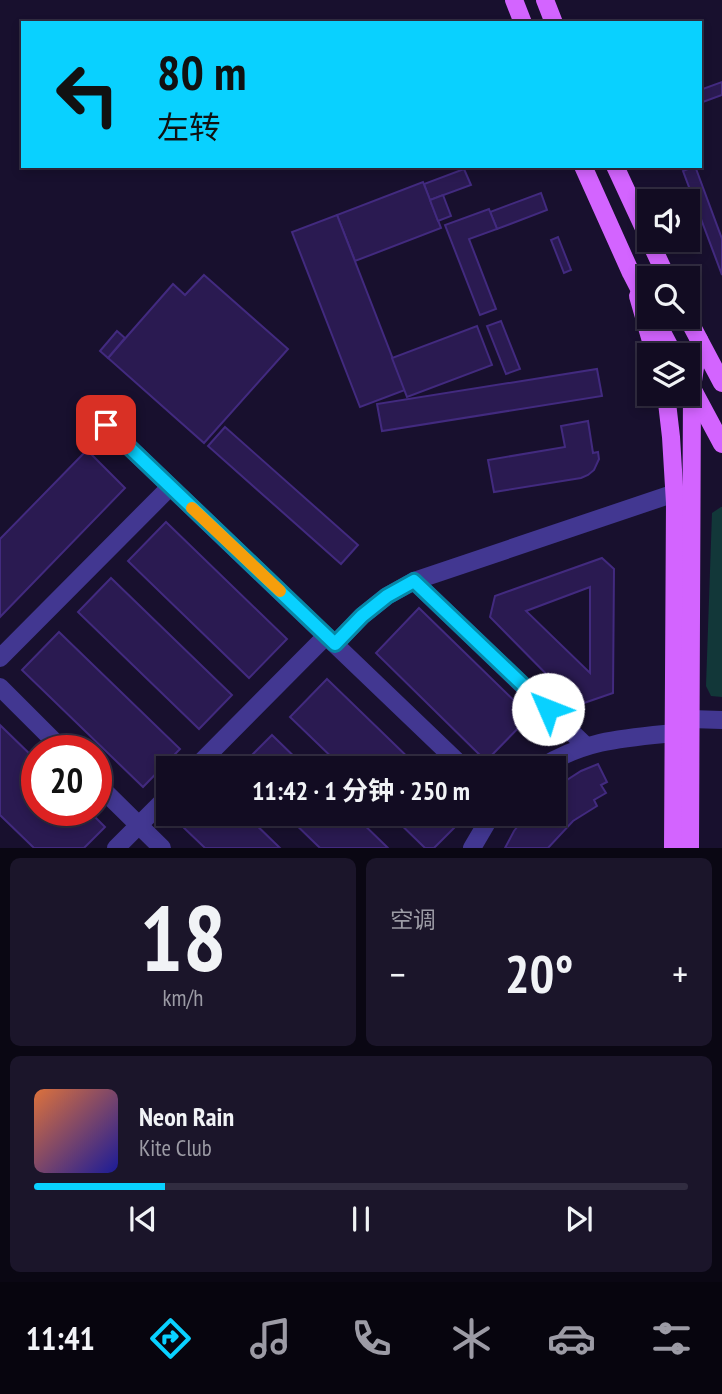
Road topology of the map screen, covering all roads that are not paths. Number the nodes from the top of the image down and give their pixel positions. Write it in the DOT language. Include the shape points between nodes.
graph roads {
  1 [pos="514,0"];
  2 [pos="545,0"];
  3 [pos="522,21"];
  4 [pos="553,21"];
  5 [pos="584,168"];
  6 [pos="616,168"];
  7 [pos="661,266"];
  8 [pos="631,272"];
  9 [pos="637,284"];
  10 [pos="693,329"];
  11 [pos="699,340"];
  12 [pos="652,343"];
  13 [pos="698,343"];
  14 [pos="722,383"];
  15 [pos="700,403"];
  16 [pos="667,406"];
  17 [pos="690,406"];
  18 [pos="106,425"];
  19 [pos="722,444"];
  20 [pos="170,487"];
  21 [pos="675,493"];
  22 [pos="414,581"];
  23 [pos="331,640"];
  24 [pos="0,658"];
  25 [pos="0,687"];
  26 [pos="690,719"];
  27 [pos="722,720"];
  28 [pos="674,733"];
  29 [pos="48,735"];
  30 [pos="586,746"];
  31 [pos="208,756"];
  32 [pos="452,756"];
  33 [pos="562,756"];
  34 [pos="112,799"];
  35 [pos="156,808"];
  36 [pos="139,825"];
  37 [pos="485,826"];
  38 [pos="116,848"];
  39 [pos="162,848"];
  40 [pos="472,848"];
  41 [pos="673,848"];
  42 [pos="690,848"];
  1 -- 3 [label="main road"];
  2 -- 4 [label="main road"];
  5 -- 8 [label="main road"];
  6 -- 7 [label="main road"];
  8 -- 9 [label="main road"];
  8 -- 12 [label="main road"];
  10 -- 11 [label="main road"];
  11 -- 13 [label="main road"];
  11 -- 14 [label="main road"];
  15 -- 19 [label="main road"];
  16 -- 21 [label="main road"];
  17 -- 26 [label="main road"];
  18 -- 20 [label="street"];
  20 -- 23 [label="street"];
  20 -- 24 [label="street"];
  21 -- 22 [label="street"];
  21 -- 28 [label="main road"];
  22 -- 23 [label="street"];
  22 -- 30 [label="street"];
  23 -- 31 [label="street"];
  23 -- 32 [label="street"];
  25 -- 29 [label="street"];
  26 -- 27 [label="street"];
  26 -- 42 [label="main road"];
  28 -- 30 [label="street"];
  28 -- 41 [label="main road"];
  30 -- 33 [label="street"];
  34 -- 36 [label="street"];
  35 -- 36 [label="street"];
  36 -- 38 [label="street"];
  36 -- 39 [label="street"];
  37 -- 40 [label="street"];
}
